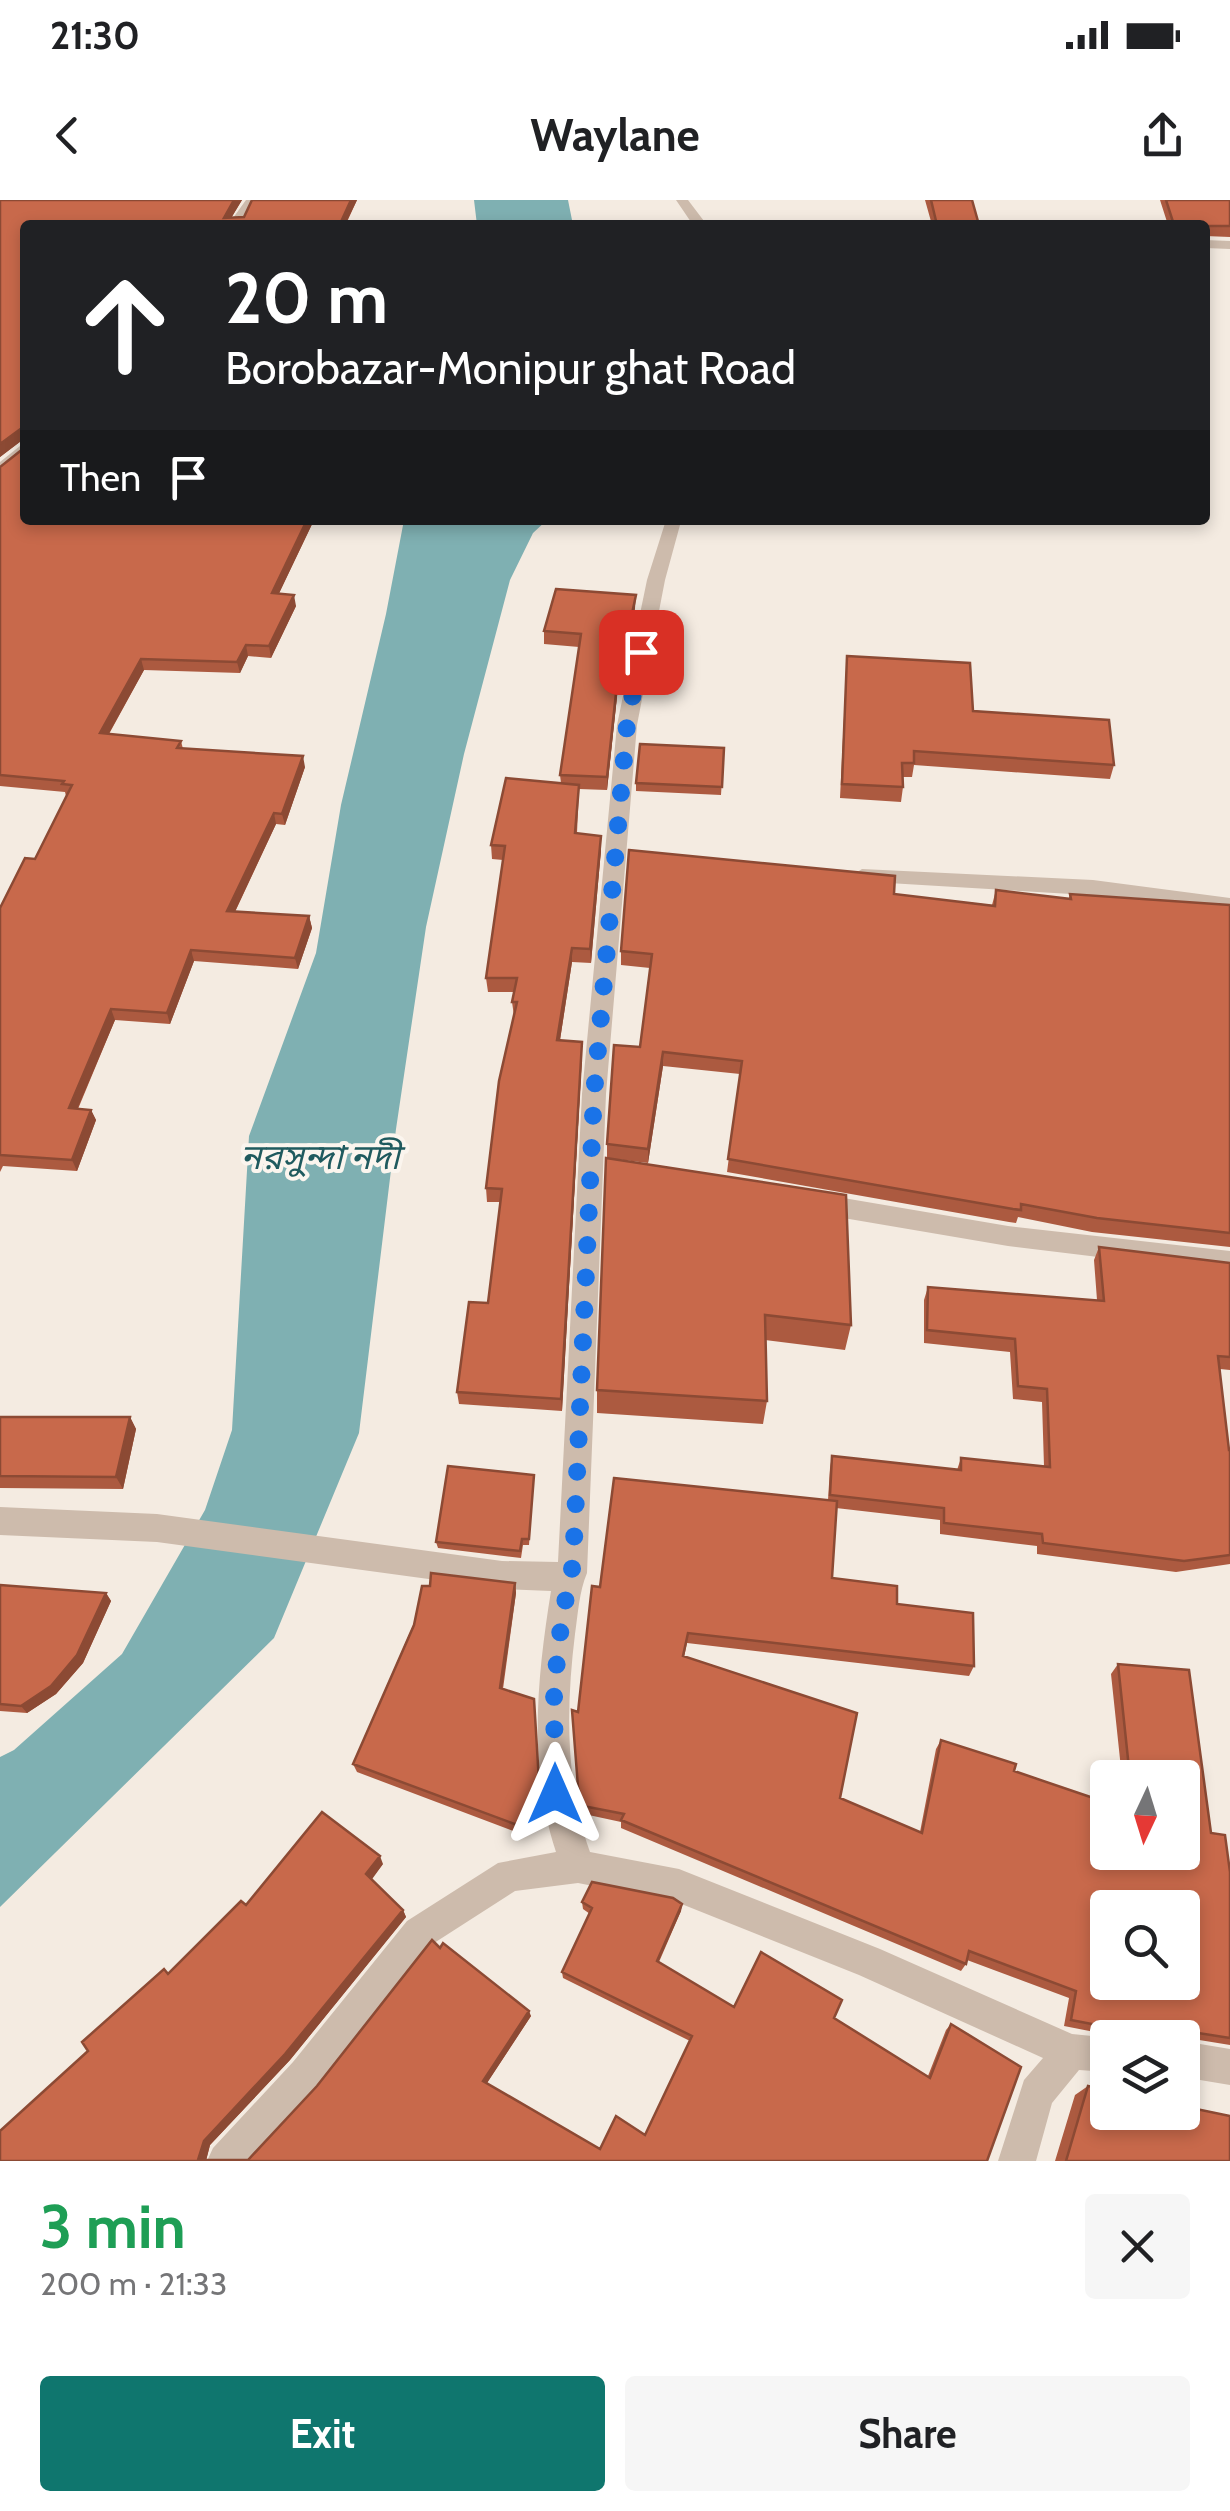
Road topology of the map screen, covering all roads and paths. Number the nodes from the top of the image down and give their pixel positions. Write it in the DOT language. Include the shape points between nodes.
graph roads {
  1 [pos="20,451"];
  2 [pos="0,470"];
  3 [pos="672,525"];
  4 [pos="840,874"];
  5 [pos="1230,906"];
  6 [pos="793,1199"];
  7 [pos="1230,1262"];
  8 [pos="0,1522"];
  9 [pos="568,1575"];
  10 [pos="578,1866"];
  11 [pos="1089,2053"];
  12 [pos="1200,2062"];
  13 [pos="1230,2067"];
  14 [pos="226,2161"];
  15 [pos="1017,2161"];
  1 -- 2 [label="street"];
  3 -- 9 [label="street" via="627,725 627,853"];
  4 -- 5 [label="street" via="1132,888"];
  6 -- 7 [label="street" via="1008,1236"];
  8 -- 9 [label="street" via="156,1528 436,1568"];
  9 -- 10 [label="street" via="554,1688 555,1794"];
  10 -- 11 [label="street" via="678,1886"];
  10 -- 14 [label="street" via="510,1874 419,1934 306,2076"];
  11 -- 15 [label="street" via="1037,2093"];
  12 -- 13 [label="street"];
}
